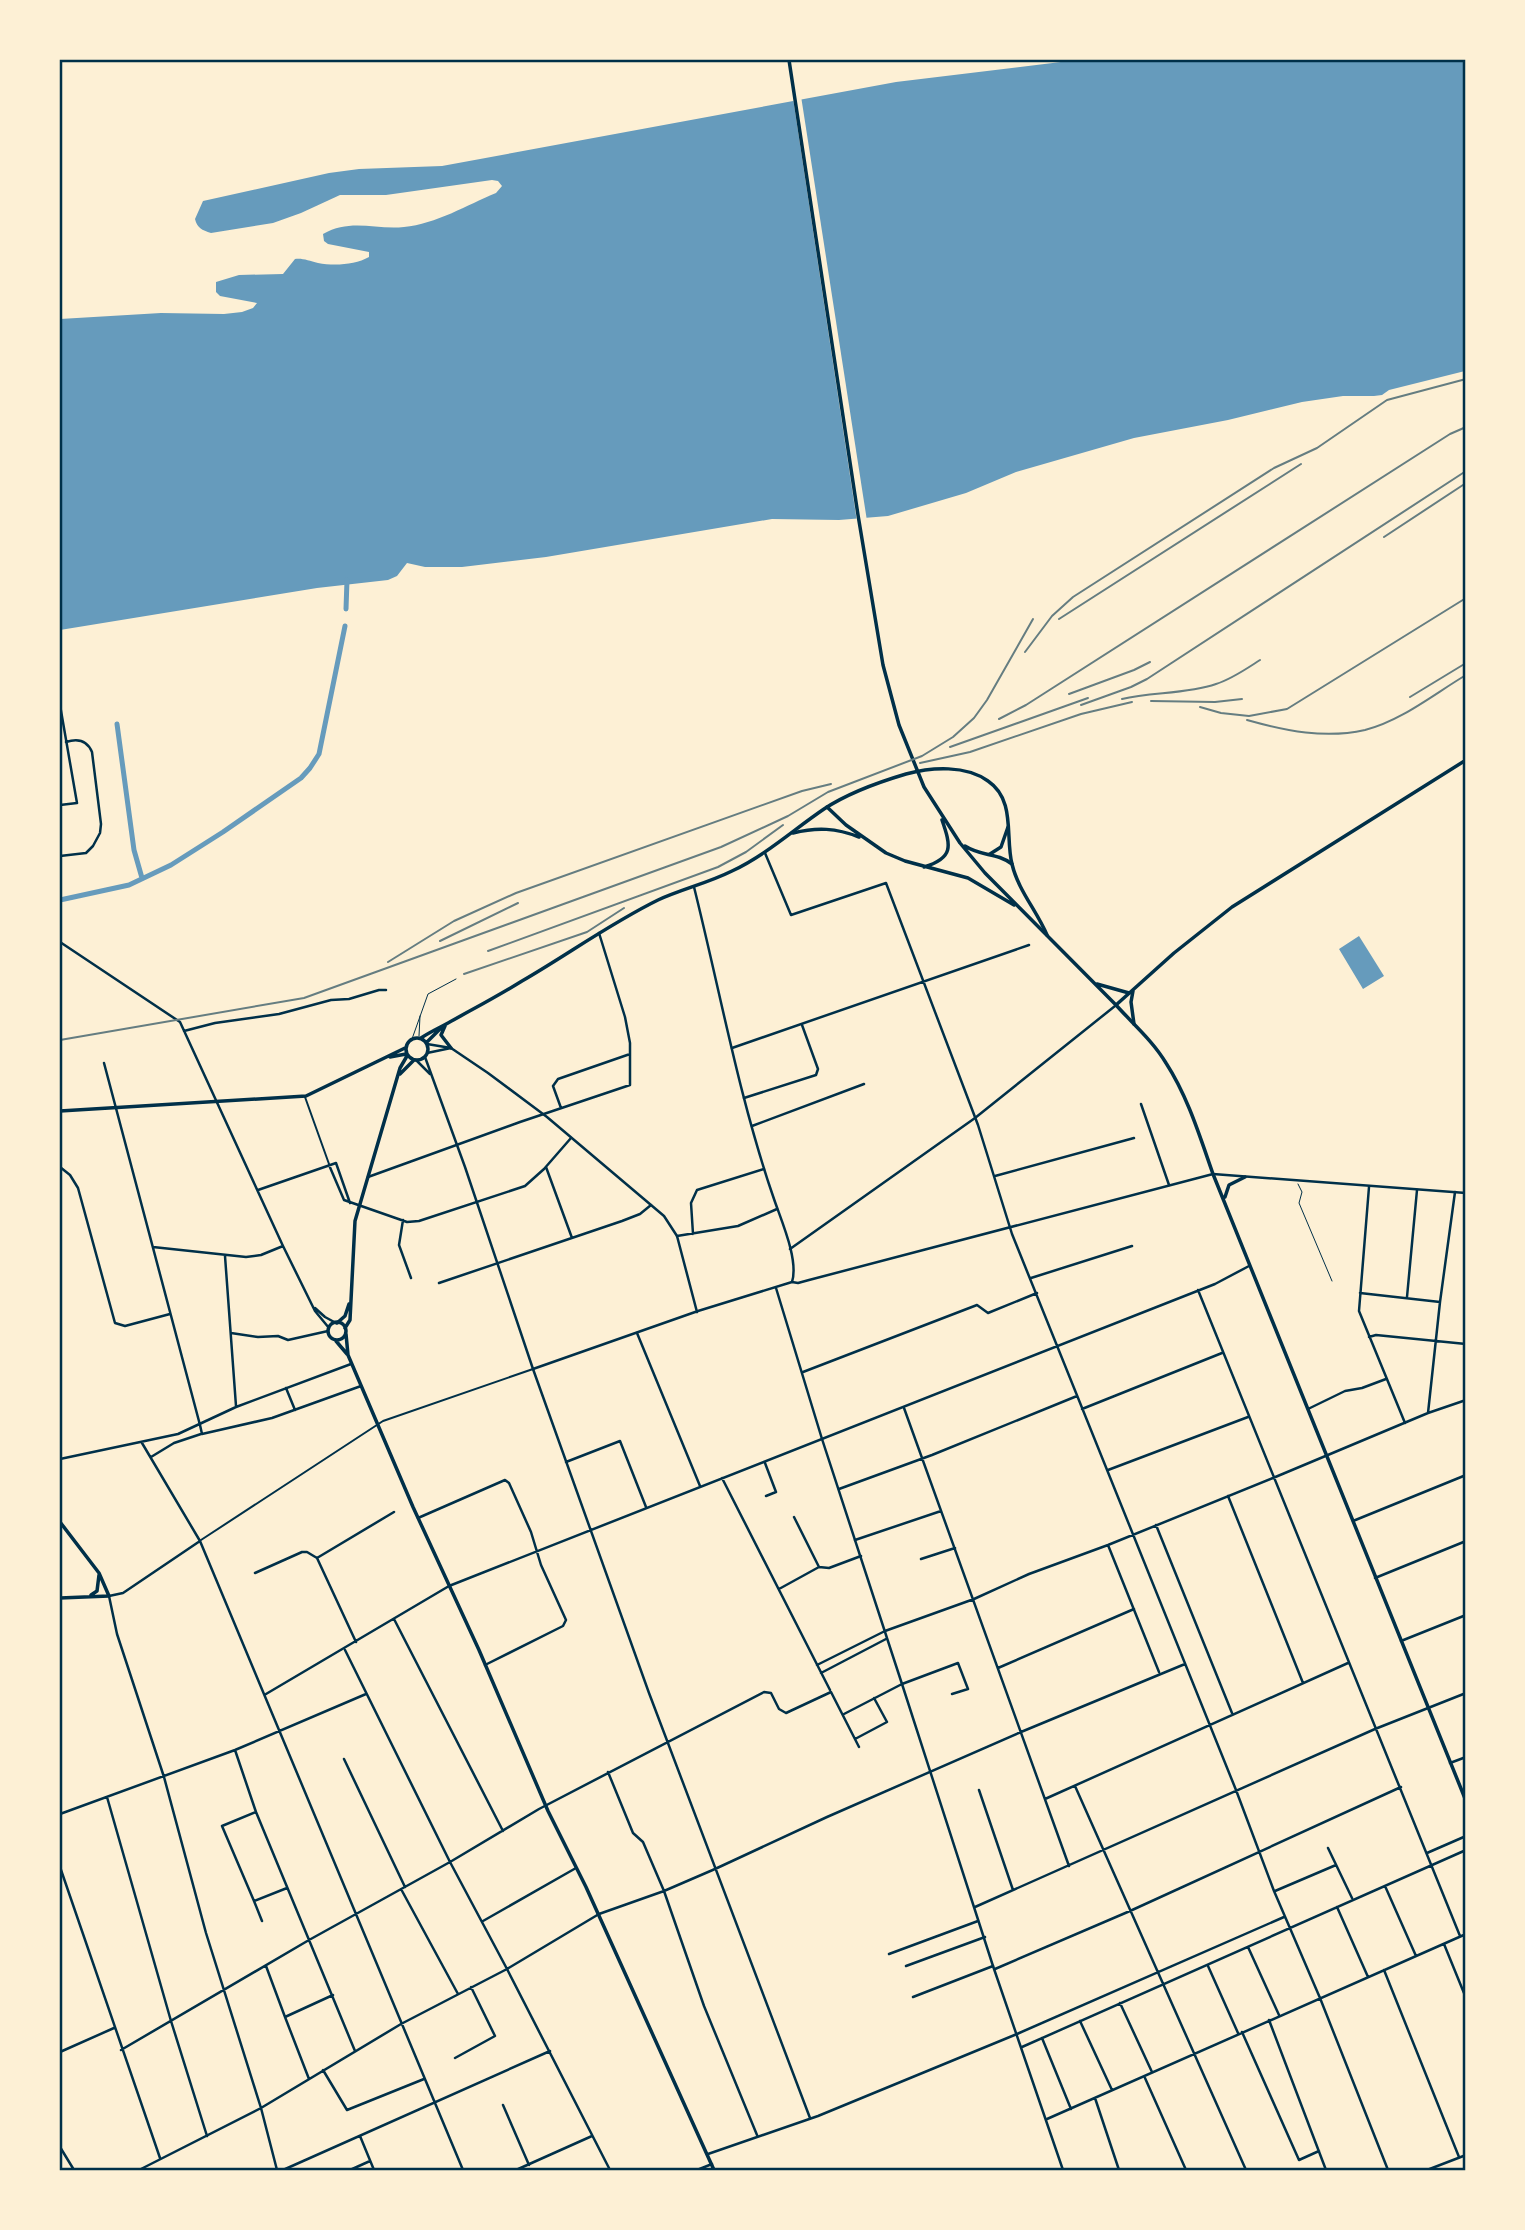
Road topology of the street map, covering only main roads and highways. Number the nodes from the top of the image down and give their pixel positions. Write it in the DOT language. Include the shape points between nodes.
graph roads {
  1 [pos="789,60"];
  2 [pos="1465,760"];
  3 [pos="827,807"];
  4 [pos="940,814"];
  5 [pos="1008,827"];
  6 [pos="793,833"];
  7 [pos="865,839"];
  8 [pos="960,843"];
  9 [pos="988,855"];
  10 [pos="1012,864"];
  11 [pos="924,867"];
  12 [pos="1016,905"];
  13 [pos="1047,935"];
  14 [pos="1095,983"];
  15 [pos="1133,989"];
  16 [pos="1129,993"];
  17 [pos="1116,1005"];
  18 [pos="450,1022"];
  19 [pos="1134,1024"];
  20 [pos="442,1026"];
  21 [pos="420,1038"];
  22 [pos="427,1044"];
  23 [pos="405,1048"];
  24 [pos="451,1048"];
  25 [pos="407,1055"];
  26 [pos="384,1058"];
  27 [pos="415,1060"];
  28 [pos="400,1068"];
  29 [pos="399,1076"];
  30 [pos="60,1111"];
  31 [pos="1245,1177"];
  32 [pos="1224,1199"];
  33 [pos="350,1302"];
  34 [pos="337,1323"];
  35 [pos="345,1328"];
  36 [pos="345,1334"];
  37 [pos="335,1340"];
  38 [pos="348,1355"];
  39 [pos="60,1522"];
  40 [pos="99,1573"];
  41 [pos="90,1596"];
  42 [pos="60,1598"];
  43 [pos="1465,1801"];
  44 [pos="714,2171"];
  1 -- 4 [label="main road" via="886,676 906,746"];
  2 -- 15 [label="main road" via="1238,904"];
  3 -- 5 [label="main road" via="906,775 962,771 982,777 999,790"];
  3 -- 6 [label="main road"];
  3 -- 7 [label="main road"];
  4 -- 8 [label="main road"];
  4 -- 11 [label="main road" via="948,852"];
  5 -- 9 [label="main road" via="1001,848"];
  5 -- 10 [label="main road"];
  6 -- 7 [label="main road" via="830,828"];
  6 -- 18 [label="main road" via="732,871 659,900 599,933"];
  7 -- 11 [label="main road" via="886,853"];
  8 -- 9 [label="main road"];
  8 -- 12 [label="main road"];
  9 -- 10 [label="main road"];
  10 -- 13 [label="main road"];
  11 -- 12 [label="main road" via="968,878"];
  12 -- 13 [label="main road"];
  13 -- 14 [label="main road"];
  14 -- 16 [label="main road"];
  14 -- 17 [label="main road"];
  15 -- 16 [label="main road"];
  15 -- 19 [label="main road"];
  16 -- 17 [label="main road"];
  17 -- 19 [label="main road"];
  18 -- 20 [label="main road"];
  18 -- 24 [label="main road" via="441,1033"];
  19 -- 32 [label="main road" via="1171,1071"];
  20 -- 21 [label="main road"];
  20 -- 22 [label="main road"];
  21 -- 22 [label="main road"];
  21 -- 23 [label="main road" via="412,1039"];
  22 -- 27 [label="main road" via="426,1055"];
  23 -- 25 [label="main road"];
  23 -- 26 [label="main road"];
  25 -- 26 [label="main road"];
  25 -- 27 [label="main road"];
  25 -- 28 [label="main road"];
  26 -- 28 [label="main road" via="396,1061"];
  26 -- 30 [label="main road" via="304,1096"];
  27 -- 29 [label="main road"];
  28 -- 29 [label="main road"];
  29 -- 33 [label="main road" via="359,1206"];
  31 -- 32 [label="main road" via="1229,1185"];
  32 -- 43 [label="main road"];
  33 -- 34 [label="main road"];
  33 -- 35 [label="main road"];
  34 -- 35 [label="main road"];
  34 -- 37 [label="main road" via="329,1329"];
  35 -- 36 [label="main road"];
  36 -- 37 [label="main road"];
  36 -- 38 [label="main road"];
  37 -- 38 [label="main road"];
  38 -- 44 [label="main road" via="546,1806"];
  39 -- 40 [label="main road"];
  40 -- 41 [label="main road" via="97,1591"];
  40 -- 41 [label="main road" via="109,1596"];
  41 -- 42 [label="main road"];
}
